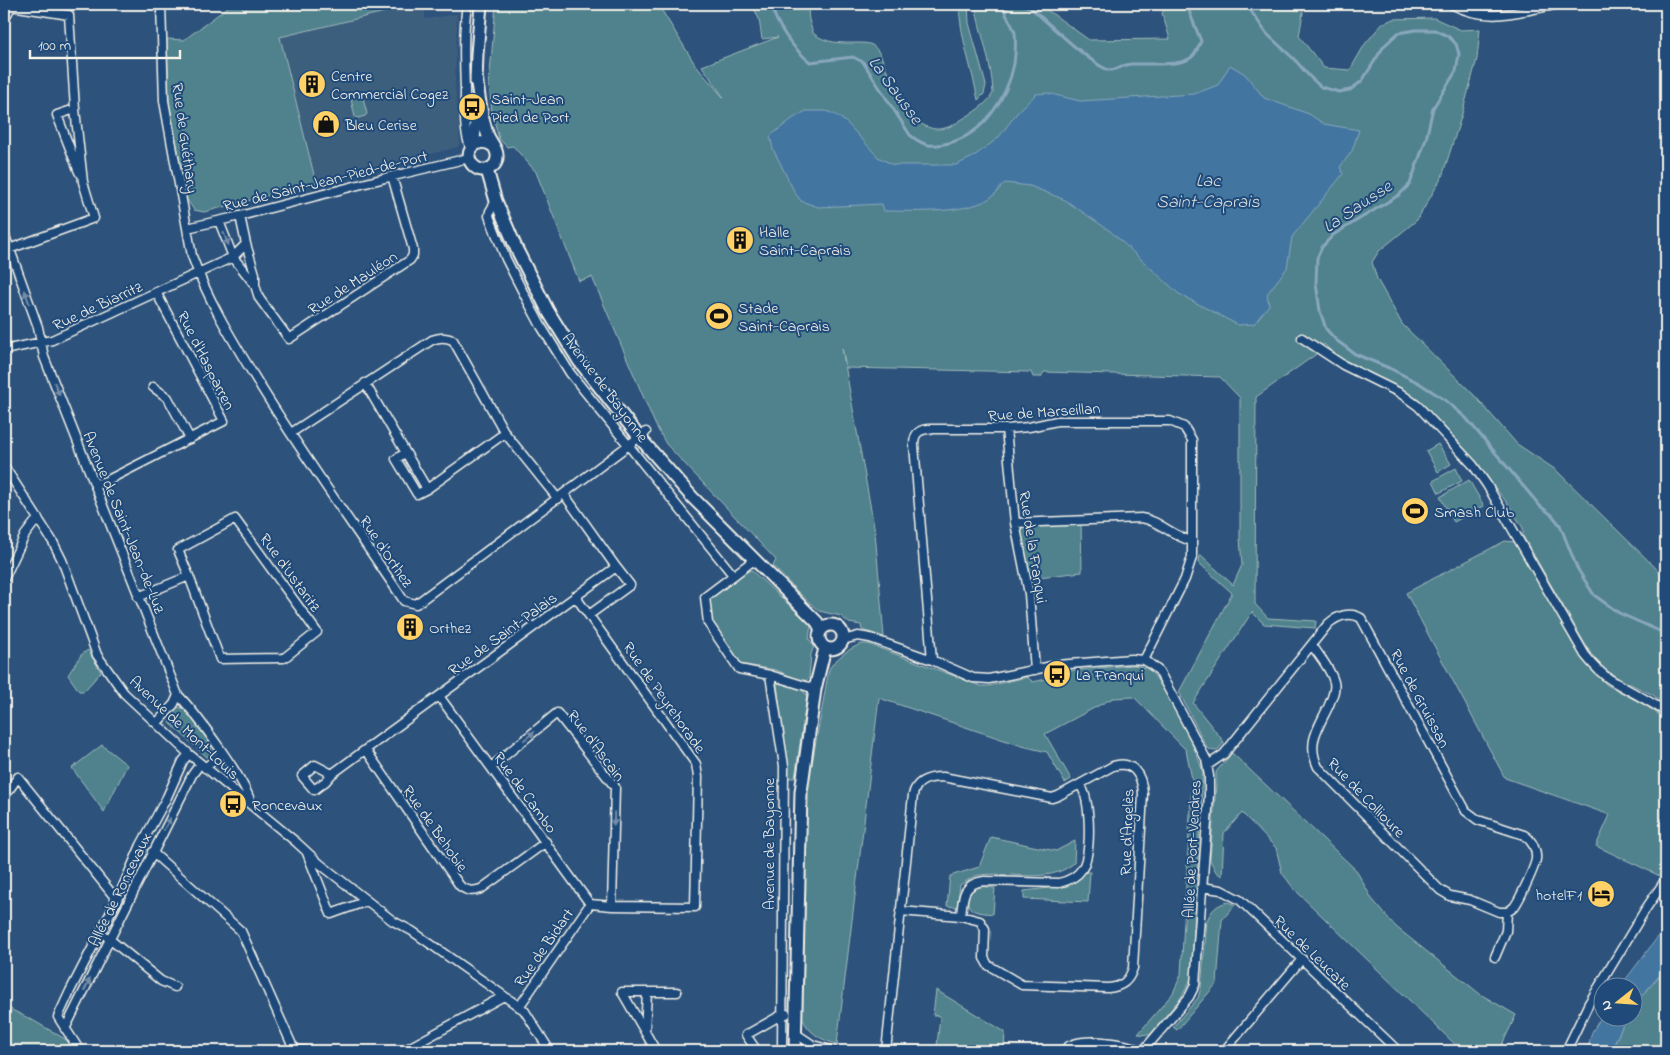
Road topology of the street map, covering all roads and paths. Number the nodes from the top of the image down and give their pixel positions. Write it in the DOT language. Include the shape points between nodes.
graph roads {
  1 [pos="161,4"];
  2 [pos="467,4"];
  3 [pos="481,4"];
  4 [pos="1450,4"];
  5 [pos="1559,4"];
  6 [pos="4,22"];
  7 [pos="476,76"];
  8 [pos="75,108"];
  9 [pos="493,146"];
  10 [pos="471,151"];
  11 [pos="487,170"];
  12 [pos="392,176"];
  13 [pos="83,182"];
  14 [pos="496,201"];
  15 [pos="240,216"];
  16 [pos="219,221"];
  17 [pos="187,228"];
  18 [pos="4,233"];
  19 [pos="246,244"];
  20 [pos="9,249"];
  21 [pos="233,256"];
  22 [pos="198,274"];
  23 [pos="255,285"];
  24 [pos="156,292"];
  25 [pos="1302,338"];
  26 [pos="41,344"];
  27 [pos="4,350"];
  28 [pos="365,383"];
  29 [pos="153,387"];
  30 [pos="1006,429"];
  31 [pos="291,433"];
  32 [pos="505,433"];
  33 [pos="643,435"];
  34 [pos="190,439"];
  35 [pos="629,446"];
  36 [pos="4,466"];
  37 [pos="95,484"];
  38 [pos="561,496"];
  39 [pos="38,518"];
  40 [pos="1016,523"];
  41 [pos="1192,541"];
  42 [pos="754,560"];
  43 [pos="616,567"];
  44 [pos="733,575"];
  45 [pos="189,576"];
  46 [pos="4,579"];
  47 [pos="138,596"];
  48 [pos="575,596"];
  49 [pos="590,615"];
  50 [pos="821,630"];
  51 [pos="843,640"];
  52 [pos="1312,646"];
  53 [pos="825,648"];
  54 [pos="932,660"];
  55 [pos="1144,660"];
  56 [pos="1035,670"];
  57 [pos="770,675"];
  58 [pos="815,689"];
  59 [pos="178,695"];
  60 [pos="439,696"];
  61 [pos="1666,712"];
  62 [pos="156,723"];
  63 [pos="220,750"];
  64 [pos="366,750"];
  65 [pos="189,754"];
  66 [pos="1208,765"];
  67 [pos="202,766"];
  68 [pos="491,767"];
  69 [pos="332,774"];
  70 [pos="1080,784"];
  71 [pos="4,797"];
  72 [pos="251,805"];
  73 [pos="546,842"];
  74 [pos="307,851"];
  75 [pos="152,852"];
  76 [pos="1666,880"];
  77 [pos="1202,886"];
  78 [pos="117,900"];
  79 [pos="367,900"];
  80 [pos="590,904"];
  81 [pos="612,906"];
  82 [pos="900,911"];
  83 [pos="1507,912"];
  84 [pos="961,916"];
  85 [pos="101,933"];
  86 [pos="109,939"];
  87 [pos="1495,957"];
  88 [pos="1302,959"];
  89 [pos="175,987"];
  90 [pos="647,992"];
  91 [pos="677,992"];
  92 [pos="504,996"];
  93 [pos="519,1007"];
  94 [pos="783,1014"];
  95 [pos="795,1015"];
  96 [pos="66,1029"];
  97 [pos="645,1033"];
  98 [pos="796,1033"];
  99 [pos="80,1051"];
  100 [pos="306,1051"];
  101 [pos="404,1051"];
  102 [pos="550,1051"];
  103 [pos="656,1051"];
  104 [pos="757,1051"];
  105 [pos="782,1051"];
  106 [pos="795,1051"];
  107 [pos="834,1051"];
  108 [pos="886,1051"];
  109 [pos="1064,1051"];
  110 [pos="1142,1051"];
  111 [pos="1224,1051"];
  112 [pos="1398,1051"];
  113 [pos="1566,1051"];
  1 -- 17 [label="street, Rue de Guéthary" via="164,101"];
  2 -- 10 [label="street" via="465,114"];
  3 -- 7 [label="street"];
  4 -- 5 [label="street" via="1487,15"];
  6 -- 8 [label="street" via="11,6 69,15"];
  7 -- 9 [label="street" via="482,116"];
  7 -- 10 [label="street" via="476,123"];
  8 -- 13 [label="street"];
  8 -- 13 [label="street" via="57,115"];
  9 -- 10 [label="street" via="479,143"];
  9 -- 11 [label="street" via="497,159"];
  10 -- 11 [label="street" via="475,168"];
  10 -- 12 [label="street, Rue de Saint-Jean-Pied-de-Port"];
  11 -- 14 [label="street, Avenue de Bayonne"];
  12 -- 15 [label="street, Rue de Saint-Jean-Pied-de-Port"];
  12 -- 23 [label="street, Rue de Mauléon" via="413,249 414,255 410,260 289,339 259,298"];
  13 -- 20 [label="street" via="94,218"];
  14 -- 33 [label="street, Avenue de Bayonne" via="517,250 562,335 591,376"];
  14 -- 35 [label="street, Avenue de Bayonne" via="489,216 526,298 570,372"];
  15 -- 16 [label="street, Rue de Saint-Jean-Pied-de-Port"];
  15 -- 19 [label="street, Rue de Mauléon"];
  16 -- 17 [label="street, Rue de Saint-Jean-Pied-de-Port"];
  16 -- 21 [label="street, Rue de Mauléon, one-way"];
  17 -- 22 [label="street, Rue de Guéthary"];
  18 -- 20 [label="street, Avenue de Saint-Jean-de-Luz"];
  19 -- 21 [label="street"];
  19 -- 23 [label="street, Rue de Mauléon" via="256,274"];
  26 -- 20 [label="street, Avenue de Saint-Jean-de-Luz, one-way" via="38,327"];
  21 -- 22 [label="street"];
  21 -- 23 [label="street, Rue de Mauléon"];
  22 -- 24 [label="street, Rue de Biarritz"];
  22 -- 31 [label="street, Rue d'Orthez" via="228,332"];
  24 -- 26 [label="street, Rue de Biarritz"];
  24 -- 34 [label="street, Rue d'Hasparren" via="224,421"];
  25 -- 61 [label="street" via="1342,365 1400,393 1418,406 1473,465 1487,485 1585,655 1610,680"];
  26 -- 27 [label="street, Rue de Biarritz"];
  26 -- 37 [label="street, Avenue de Saint-Jean-de-Luz, one-way"];
  28 -- 31 [label="street"];
  28 -- 32 [label="street" via="432,340 440,337 453,340"];
  28 -- 32 [label="street" via="426,490"];
  29 -- 34 [label="street" via="168,398"];
  30 -- 40 [label="street, Rue de la Franqui"];
  30 -- 41 [label="street, Rue de Marseillan" via="1057,421 1170,421 1180,424 1190,434 1193,446"];
  30 -- 54 [label="street, Rue de Marseillan" via="928,428 919,431 914,438"];
  31 -- 38 [label="street, Rue d'Orthez" via="404,601 410,603 416,604"];
  32 -- 38 [label="street"];
  33 -- 35 [label="street, Rue d'Orthez"];
  33 -- 42 [label="street, Avenue de Bayonne" via="692,497"];
  34 -- 37 [label="street, Rue d'Hasparren"];
  35 -- 38 [label="street, Rue d'Orthez"];
  35 -- 44 [label="street, Avenue de Bayonne"];
  36 -- 39 [label="street, Avenue de Mont-Louis"];
  37 -- 47 [label="street, Avenue de Saint-Jean-de-Luz"];
  38 -- 43 [label="street"];
  39 -- 46 [label="street" via="25,535"];
  39 -- 62 [label="street, Avenue de Mont-Louis" via="62,560 98,655 124,693"];
  40 -- 41 [label="street" via="1141,518 1152,520 1172,534"];
  40 -- 56 [label="street, Rue de la Franqui" via="1029,594"];
  41 -- 55 [label="street, Rue de Marseillan" via="1190,568"];
  42 -- 44 [label="street"];
  42 -- 50 [label="street, Avenue de Bayonne" via="817,622"];
  43 -- 48 [label="street, Rue de Saint-Palais"];
  43 -- 49 [label="street" via="630,585"];
  44 -- 57 [label="street" via="705,597 708,623 739,668"];
  45 -- 45 [label="street, Rue d'Ustaritz" via="220,659 284,658 317,632 236,519 178,550"];
  45 -- 47 [label="street"];
  47 -- 59 [label="street, Avenue de Saint-Jean-de-Luz"];
  48 -- 49 [label="street, Rue de Peyrehorade"];
  48 -- 60 [label="street, Rue de Saint-Palais"];
  49 -- 81 [label="street, Rue de Peyrehorade" via="696,764 698,777 696,907"];
  50 -- 51 [label="street" via="829,625 838,627"];
  50 -- 53 [label="street" via="819,640"];
  51 -- 53 [label="street" via="834,649"];
  51 -- 54 [label="street" via="858,636 870,638"];
  52 -- 66 [label="street, Rue de Gruissan" via="1224,754"];
  52 -- 83 [label="street, Rue de Collioure" via="1331,674 1335,686 1312,744 1318,767 1440,890 1450,896"];
  52 -- 83 [label="street, Rue de Gruissan" via="1332,620 1343,615 1361,618 1466,811 1478,820 1519,833 1530,840 1536,861 1514,907"];
  53 -- 58 [label="street, Avenue de Bayonne"];
  54 -- 56 [label="street" via="973,678 989,679"];
  55 -- 56 [label="street" via="1063,664"];
  55 -- 66 [label="street, Allée de Port-Vendres" via="1163,678"];
  57 -- 58 [label="street"];
  57 -- 94 [label="street, Avenue de Bayonne" via="784,766"];
  58 -- 95 [label="street, Avenue de Bayonne" via="801,792"];
  59 -- 62 [label="street"];
  59 -- 63 [label="street, Avenue de Saint-Jean-de-Luz"];
  60 -- 64 [label="street, Rue de Saint-Palais"];
  60 -- 68 [label="street, Rue de Cambo"];
  62 -- 65 [label="street, Avenue de Mont-Louis"];
  63 -- 67 [label="street, Allée de Roncevaux"];
  63 -- 72 [label="street, Avenue de Saint-Jean-de-Luz" via="245,788"];
  64 -- 69 [label="street, Rue de Saint-Palais"];
  64 -- 73 [label="street, Rue de Behobie" via="460,886 466,890 474,892 481,889"];
  65 -- 67 [label="street, Avenue de Mont-Louis"];
  65 -- 78 [label="street, Allée de Roncevaux" via="141,845"];
  66 -- 77 [label="street, Allée de Port-Vendres"];
  67 -- 72 [label="street, Avenue de Mont-Louis"];
  75 -- 67 [label="street, Allée de Roncevaux, one-way" via="192,774"];
  68 -- 73 [label="street, Rue de Cambo"];
  68 -- 81 [label="street, Rue d'Ascain, one-way" via="558,713 615,787"];
  70 -- 82 [label="street, Rue d'Argelès" via="1058,796 1045,798 943,777 931,777 920,782 913,796"];
  70 -- 84 [label="street" via="1086,796 1089,817 1085,862 1079,872 1070,880 1059,883 984,881 973,884 965,891"];
  70 -- 84 [label="street, Rue d'Argelès" via="1119,764 1134,768 1141,779 1143,794 1133,968 1129,979 1120,986 1108,988 1022,986 988,965 984,958 986,933 983,925 976,918"];
  71 -- 78 [label="street" via="18,777"];
  72 -- 74 [label="street, Avenue de Mont-Louis"];
  73 -- 80 [label="street, Rue de Cambo"];
  74 -- 79 [label="street, Avenue de Mont-Louis"];
  74 -- 79 [label="street, Avenue de Mont-Louis" via="331,914"];
  75 -- 86 [label="street, Allée de Roncevaux"];
  75 -- 100 [label="street" via="242,931 292,1045 297,1050"];
  76 -- 113 [label="street" via="1589,1003"];
  77 -- 88 [label="street, Rue de Leucate" via="1221,890 1240,900"];
  77 -- 110 [label="street, Allée de Port-Vendres" via="1195,985 1189,997"];
  78 -- 85 [label="street, Allée de Roncevaux"];
  79 -- 92 [label="street, Avenue de Mont-Louis"];
  80 -- 81 [label="street, Rue de Peyrehorade"];
  80 -- 93 [label="street, Rue de Bidart"];
  82 -- 84 [label="street, Rue d'Argelès"];
  82 -- 108 [label="street, Rue d'Argelès"];
  83 -- 87 [label="street, Rue de Gruissan" via="1506,931"];
  85 -- 86 [label="street"];
  85 -- 96 [label="street, Allée de Roncevaux" via="58,1016"];
  86 -- 89 [label="street" via="161,981"];
  96 -- 86 [label="street, Allée de Roncevaux, one-way"];
  88 -- 111 [label="street"];
  88 -- 112 [label="street, Rue de Leucate"];
  90 -- 91 [label="street"];
  90 -- 97 [label="street"];
  90 -- 97 [label="street" via="622,992"];
  92 -- 93 [label="street, Avenue de Mont-Louis"];
  92 -- 101 [label="street"];
  93 -- 102 [label="street, Avenue de Mont-Louis"];
  94 -- 95 [label="street"];
  94 -- 104 [label="street" via="746,1035"];
  94 -- 105 [label="street, Avenue de Bayonne"];
  95 -- 98 [label="street, Avenue de Bayonne"];
  96 -- 99 [label="street"];
  97 -- 103 [label="street"];
  98 -- 106 [label="street, Avenue de Bayonne"];
  98 -- 107 [label="street" via="813,1045"];
  109 -- 110 [label="street" via="1069,1045 1081,1042 1120,1044"];
}
